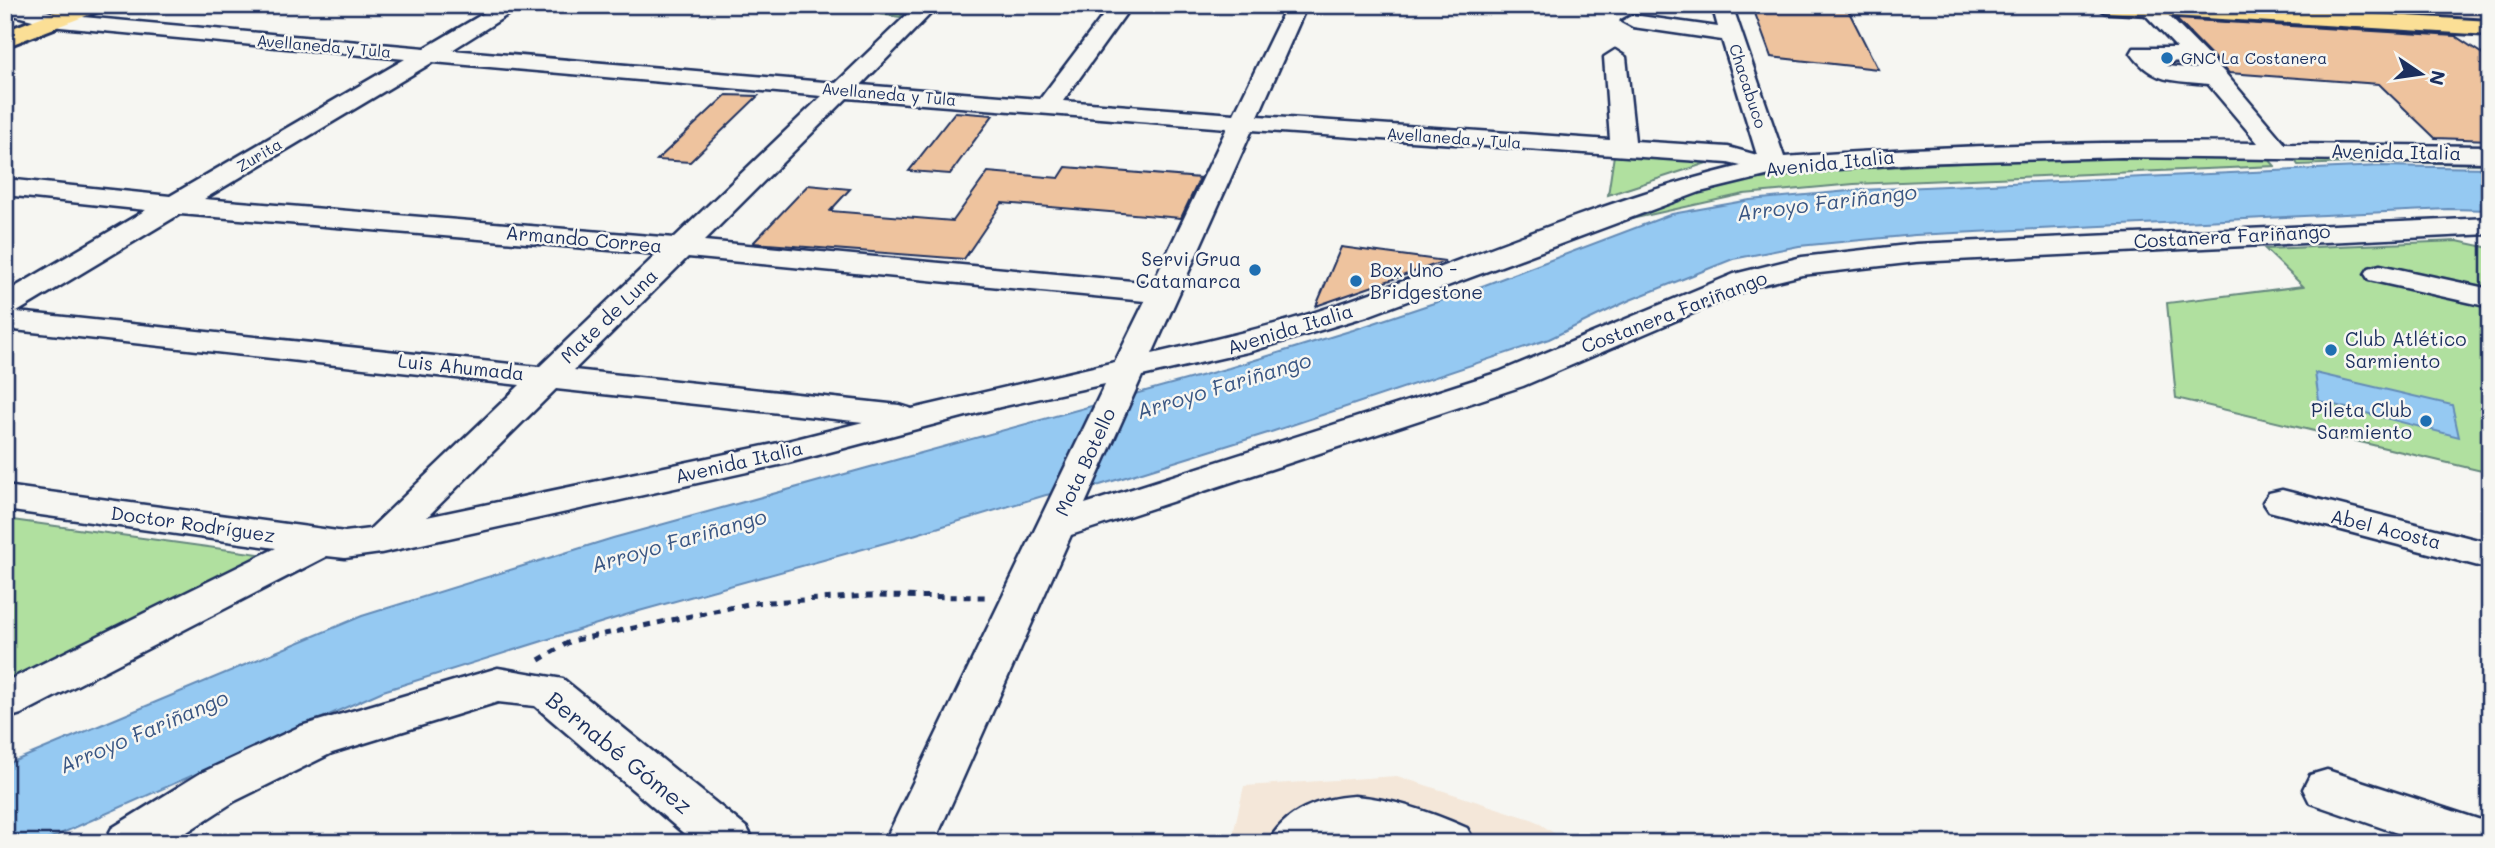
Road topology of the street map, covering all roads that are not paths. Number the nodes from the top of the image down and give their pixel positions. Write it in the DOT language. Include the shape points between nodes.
graph roads {
  1 [pos="93,5"];
  2 [pos="513,5"];
  3 [pos="929,5"];
  4 [pos="1122,5"];
  5 [pos="1297,5"];
  6 [pos="1723,5"];
  7 [pos="2105,5"];
  8 [pos="5,6"];
  9 [pos="2147,7"];
  10 [pos="60,21"];
  11 [pos="1633,21"];
  12 [pos="2490,28"];
  13 [pos="1732,35"];
  14 [pos="5,40"];
  15 [pos="5,50"];
  16 [pos="428,55"];
  17 [pos="2197,56"];
  18 [pos="1615,57"];
  19 [pos="2217,78"];
  20 [pos="842,90"];
  21 [pos="1046,107"];
  22 [pos="1241,123"];
  23 [pos="1623,149"];
  24 [pos="2277,150"];
  25 [pos="2490,154"];
  26 [pos="1774,166"];
  27 [pos="5,187"];
  28 [pos="173,205"];
  29 [pos="2490,226"];
  30 [pos="680,247"];
  31 [pos="2380,274"];
  32 [pos="2490,298"];
  33 [pos="5,306"];
  34 [pos="1156,306"];
  35 [pos="5,320"];
  36 [pos="1210,352"];
  37 [pos="548,376"];
  38 [pos="1124,378"];
  39 [pos="917,417"];
  40 [pos="5,498"];
  41 [pos="2282,502"];
  42 [pos="1059,516"];
  43 [pos="381,540"];
  44 [pos="322,542"];
  45 [pos="2490,556"];
  46 [pos="5,702"];
  47 [pos="2327,789"];
  48 [pos="915,842"];
  49 [pos="129,843"];
  50 [pos="730,843"];
  51 [pos="1293,843"];
  52 [pos="1450,843"];
  53 [pos="2487,843"];
  1 -- 10 [label="main road"];
  2 -- 16 [label="street, Zurita"];
  3 -- 20 [label="street, Mate de Luna"];
  4 -- 21 [label="street"];
  5 -- 22 [label="street, Mota Botello"];
  6 -- 13 [label="street, Chacabuco"];
  7 -- 9 [label="main road"];
  8 -- 10 [label="street, Avellaneda y Tula"];
  9 -- 12 [label="main road"];
  9 -- 17 [label="street"];
  10 -- 14 [label="main road"];
  10 -- 15 [label="main road"];
  10 -- 16 [label="street, Avellaneda y Tula"];
  11 -- 13 [label="street"];
  13 -- 26 [label="street, Chacabuco"];
  16 -- 20 [label="street, Avellaneda y Tula"];
  16 -- 28 [label="street, Zurita"];
  17 -- 19 [label="street"];
  17 -- 19 [label="street" via="2142,53 2160,72"];
  18 -- 23 [label="street"];
  19 -- 24 [label="street"];
  20 -- 21 [label="street, Avellaneda y Tula"];
  20 -- 30 [label="street, Mate de Luna"];
  21 -- 22 [label="street, Avellaneda y Tula"];
  22 -- 23 [label="street, Avellaneda y Tula"];
  22 -- 34 [label="street, Mota Botello"];
  23 -- 26 [label="street, Avellaneda y Tula" via="1728,155"];
  24 -- 25 [label="street, Avenida Italia"];
  24 -- 26 [label="street, Avenida Italia" via="2032,151"];
  26 -- 36 [label="street, Avenida Italia" via="1691,186 1356,309"];
  27 -- 28 [label="street, Armando Correa"];
  28 -- 30 [label="street, Armando Correa"];
  28 -- 33 [label="street, Zurita"];
  29 -- 42 [label="street, Costanera Fariñango" via="1916,253 1802,266 1745,280 1511,379"];
  30 -- 34 [label="street, Armando Correa"];
  30 -- 37 [label="street, Mate de Luna"];
  31 -- 32 [label="street"];
  34 -- 36 [label="street" via="1159,332 1181,346"];
  34 -- 38 [label="street, Mota Botello"];
  35 -- 37 [label="street, Luis Ahumada"];
  36 -- 38 [label="street, Avenida Italia"];
  37 -- 39 [label="street, Luis Ahumada"];
  37 -- 43 [label="street, Mate de Luna"];
  38 -- 39 [label="street, Avenida Italia"];
  38 -- 42 [label="street, Mota Botello"];
  39 -- 43 [label="street, Avenida Italia" via="788,452"];
  40 -- 44 [label="street, Doctor Rodríguez"];
  41 -- 45 [label="street, Abel Acosta"];
  42 -- 48 [label="street, Mota Botello"];
  43 -- 44 [label="street, Doctor Rodríguez" via="345,545"];
  44 -- 46 [label="street"];
  47 -- 53 [label="street"];
  49 -- 50 [label="street, Bernabé Gómez" via="218,788 317,738 498,685 547,691"];
  51 -- 52 [label="street" via="1325,820 1369,816 1416,827"];
}
